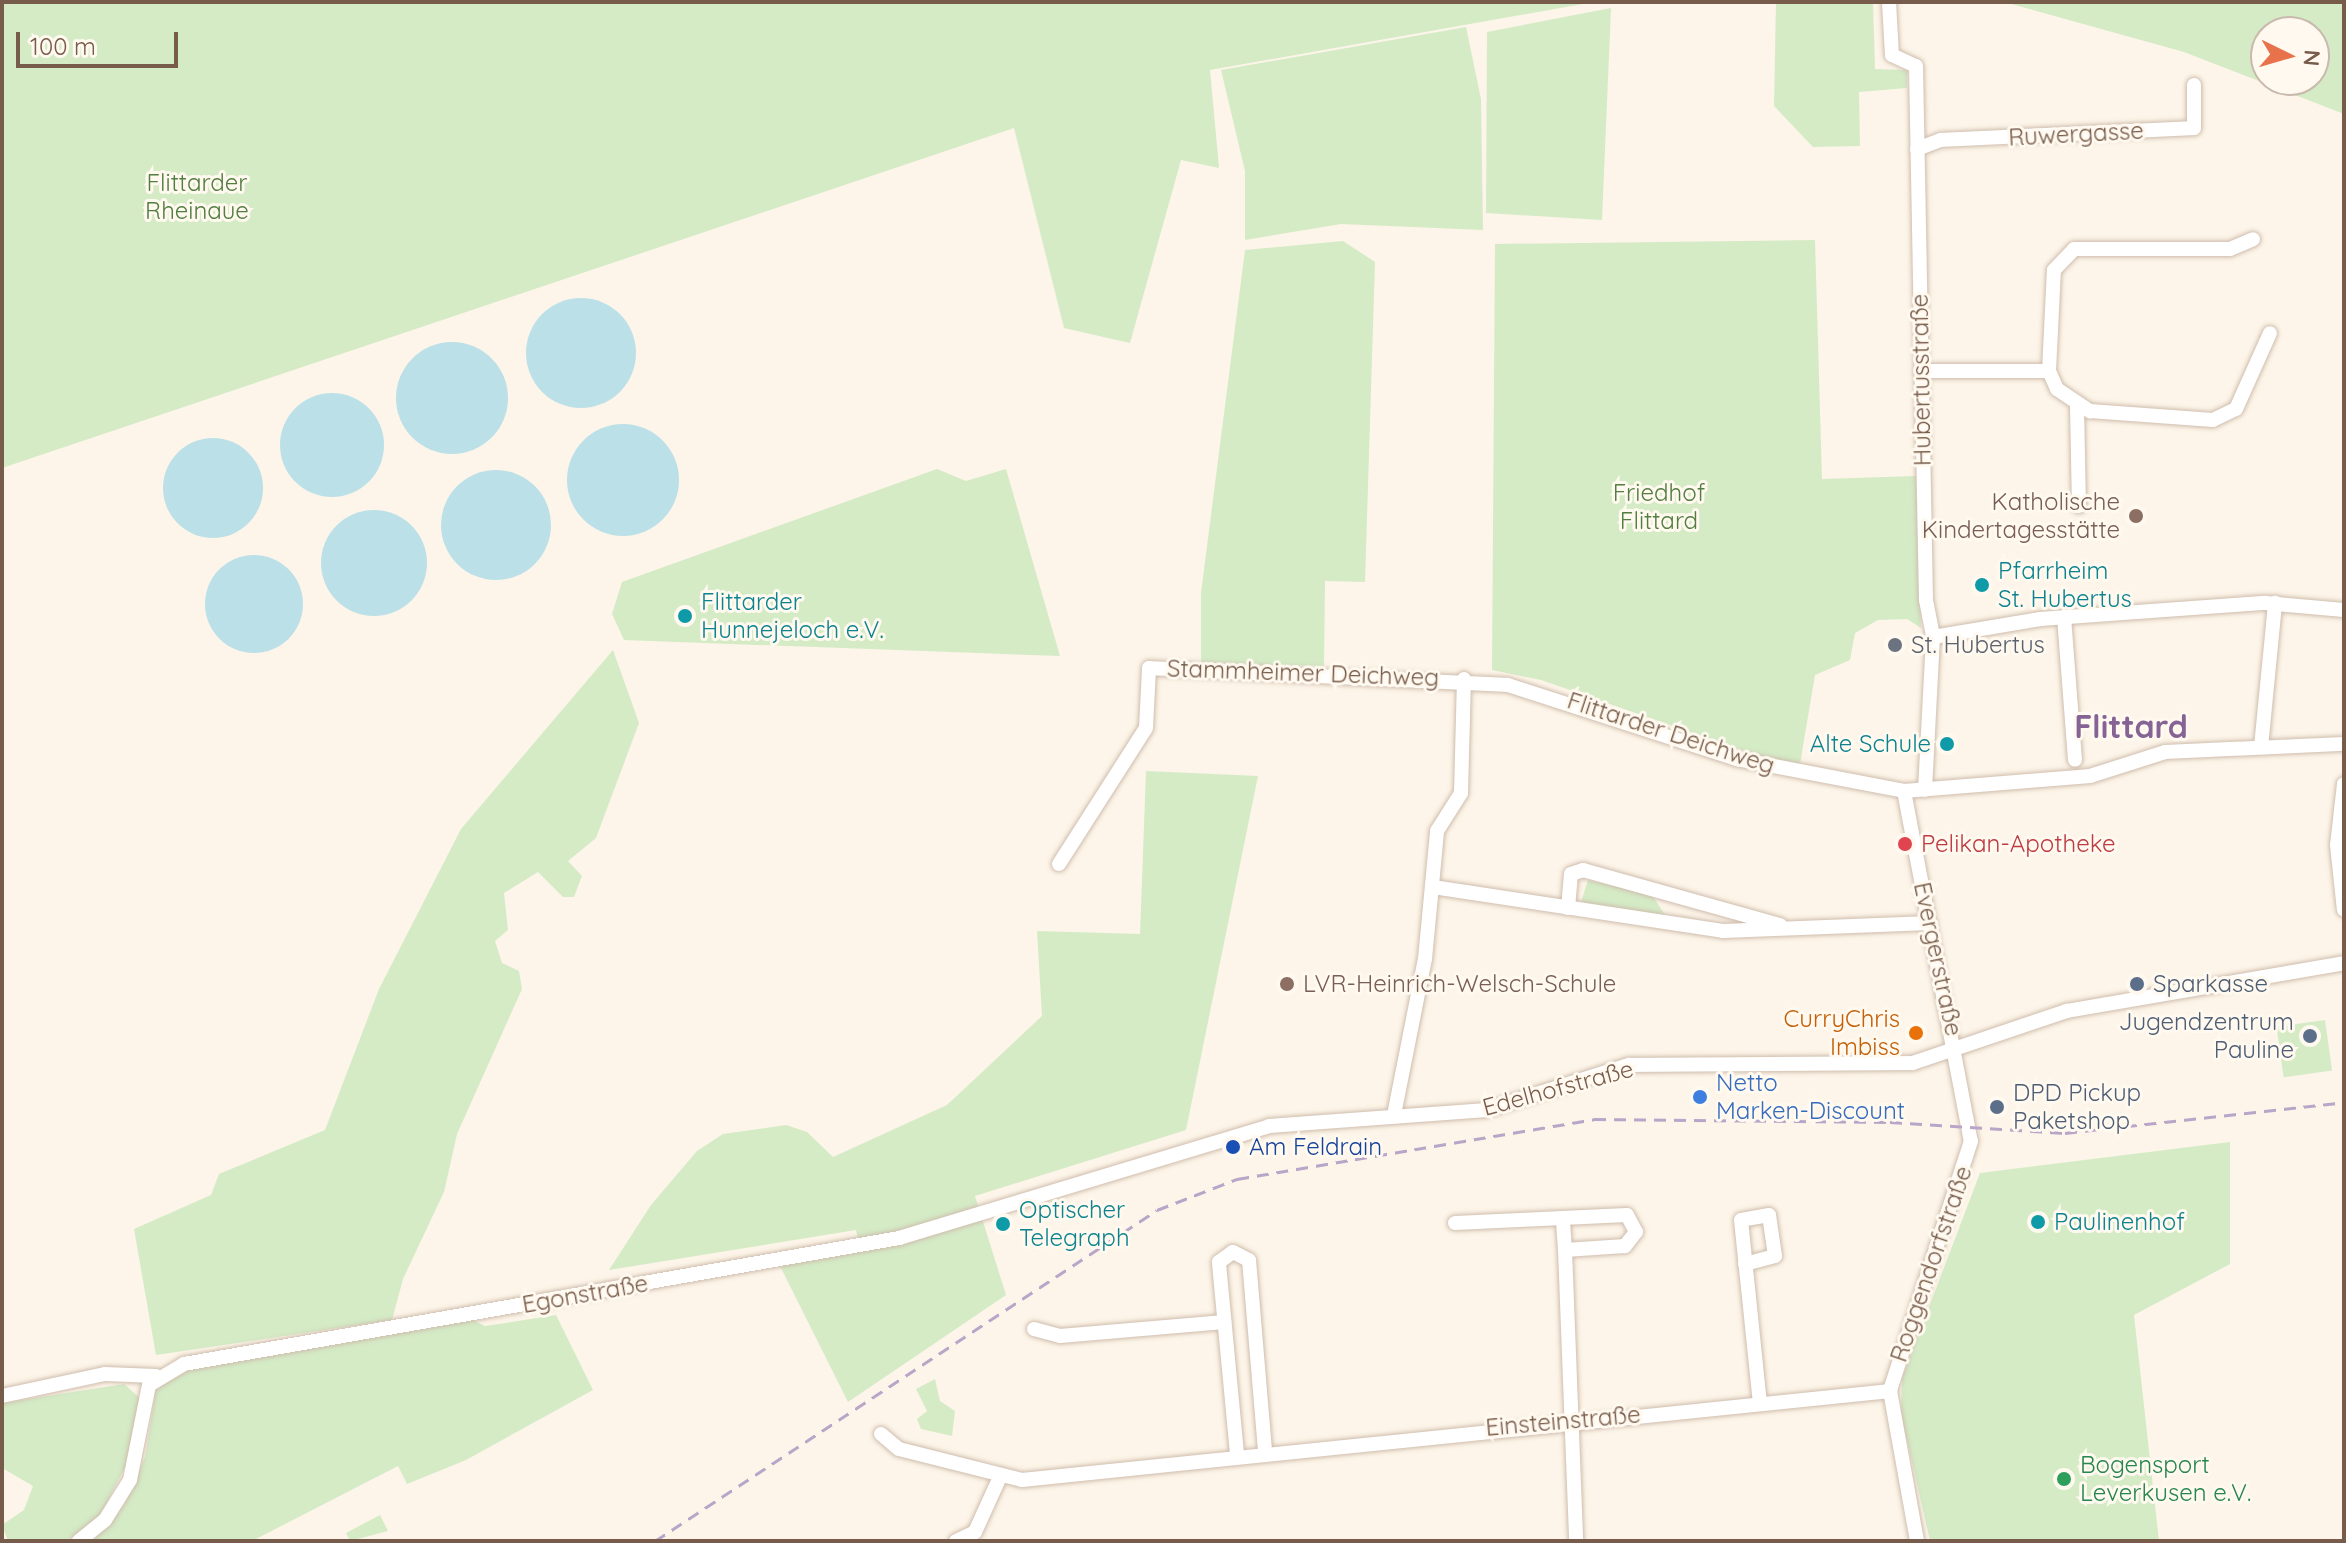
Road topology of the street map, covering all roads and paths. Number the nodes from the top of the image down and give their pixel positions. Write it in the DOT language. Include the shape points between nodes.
graph roads {
  1 [pos="1889,2"];
  2 [pos="2194,85"];
  3 [pos="1917,149"];
  4 [pos="2253,239"];
  5 [pos="2270,333"];
  6 [pos="1921,371"];
  7 [pos="2049,371"];
  8 [pos="2077,405"];
  9 [pos="2079,506"];
  10 [pos="2275,603"];
  11 [pos="2344,610"];
  12 [pos="2064,617"];
  13 [pos="1933,637"];
  14 [pos="1464,679"];
  15 [pos="1486,681"];
  16 [pos="2344,744"];
  17 [pos="2261,747"];
  18 [pos="2075,760"];
  19 [pos="2344,784"];
  20 [pos="1925,790"];
  21 [pos="1904,791"];
  22 [pos="1059,864"];
  23 [pos="1433,887"];
  24 [pos="1568,908"];
  25 [pos="2344,910"];
  26 [pos="1930,923"];
  27 [pos="1795,928"];
  28 [pos="2344,963"];
  29 [pos="1956,1050"];
  30 [pos="1394,1115"];
  31 [pos="1971,1127"];
  32 [pos="1163,1158"];
  33 [pos="1563,1221"];
  34 [pos="1455,1223"];
  35 [pos="1565,1250"];
  36 [pos="1745,1264"];
  37 [pos="1224,1322"];
  38 [pos="1034,1329"];
  39 [pos="156,1376"];
  40 [pos="1890,1391"];
  41 [pos="2,1396"];
  42 [pos="1760,1403"];
  43 [pos="1577,1420"];
  44 [pos="881,1434"];
  45 [pos="1265,1450"];
  46 [pos="1237,1454"];
  47 [pos="1000,1477"];
  48 [pos="79,1541"];
  49 [pos="956,1541"];
  50 [pos="1576,1541"];
  51 [pos="1917,1541"];
  1 -- 3 [label="street, Hubertusstraße" via="1892,55 1916,66"];
  2 -- 3 [label="street, Ruwergasse" via="2194,128 1941,140"];
  3 -- 6 [label="street, Hubertusstraße"];
  4 -- 7 [label="street" via="2230,249 2074,249 2062,256 2048,306"];
  5 -- 8 [label="street" via="2236,409 2213,420 2105,414"];
  6 -- 7 [label="street"];
  6 -- 13 [label="street, Hubertusstraße"];
  7 -- 8 [label="street"];
  8 -- 9 [label="street"];
  10 -- 11 [label="street"];
  10 -- 12 [label="street"];
  10 -- 17 [label="street"];
  12 -- 13 [label="street"];
  12 -- 18 [label="street"];
  13 -- 20 [label="street, Hubertusstraße"];
  14 -- 15 [label="street, Stammheimer Deichweg"];
  14 -- 22 [label="street, Stammheimer Deichweg" via="1149,668 1146,728"];
  14 -- 23 [label="street" via="1461,793 1437,831"];
  15 -- 21 [label="street, Flittarder Deichweg" via="1561,699 1737,759"];
  16 -- 17 [label="street, Flittarder Deichweg"];
  17 -- 20 [label="street, Flittarder Deichweg" via="2165,752 2090,776"];
  19 -- 25 [label="street" via="2337,845"];
  20 -- 21 [label="street, Flittarder Deichweg"];
  21 -- 26 [label="street, Evergerstraße"];
  23 -- 24 [label="street"];
  23 -- 30 [label="street"];
  24 -- 27 [label="street" via="1723,931"];
  24 -- 27 [label="street" via="1571,874 1583,870"];
  26 -- 27 [label="street"];
  26 -- 29 [label="street, Evergerstraße"];
  28 -- 29 [label="street, Edelhofstraße" via="2067,1011"];
  29 -- 30 [label="street, Edelhofstraße" via="1888,1065 1629,1065 1486,1110"];
  29 -- 31 [label="street, Evergerstraße"];
  30 -- 32 [label="street, Edelhofstraße" via="1269,1126"];
  31 -- 40 [label="street, Roggendorfstraße" via="1969,1161 1922,1277"];
  32 -- 39 [label="street, Egonstraße" via="887,1241 184,1364"];
  33 -- 34 [label="street"];
  33 -- 35 [label="street"];
  33 -- 35 [label="street" via="1627,1215 1636,1232 1625,1246"];
  35 -- 43 [label="street"];
  36 -- 42 [label="street"];
  37 -- 38 [label="street" via="1060,1336"];
  37 -- 45 [label="street" via="1219,1262 1233,1252 1249,1260"];
  37 -- 46 [label="street"];
  39 -- 41 [label="street, Egonstraße" via="105,1374"];
  39 -- 48 [label="street" via="130,1480 105,1520"];
  40 -- 42 [label="street, Einsteinstraße"];
  40 -- 51 [label="street, Roggendorfstraße"];
  42 -- 43 [label="street, Einsteinstraße"];
  43 -- 45 [label="street, Einsteinstraße"];
  43 -- 50 [label="street"];
  44 -- 47 [label="street" via="899,1449"];
  45 -- 46 [label="street, Einsteinstraße"];
  46 -- 47 [label="street, Einsteinstraße"];
  47 -- 49 [label="street" via="975,1532"];
}
